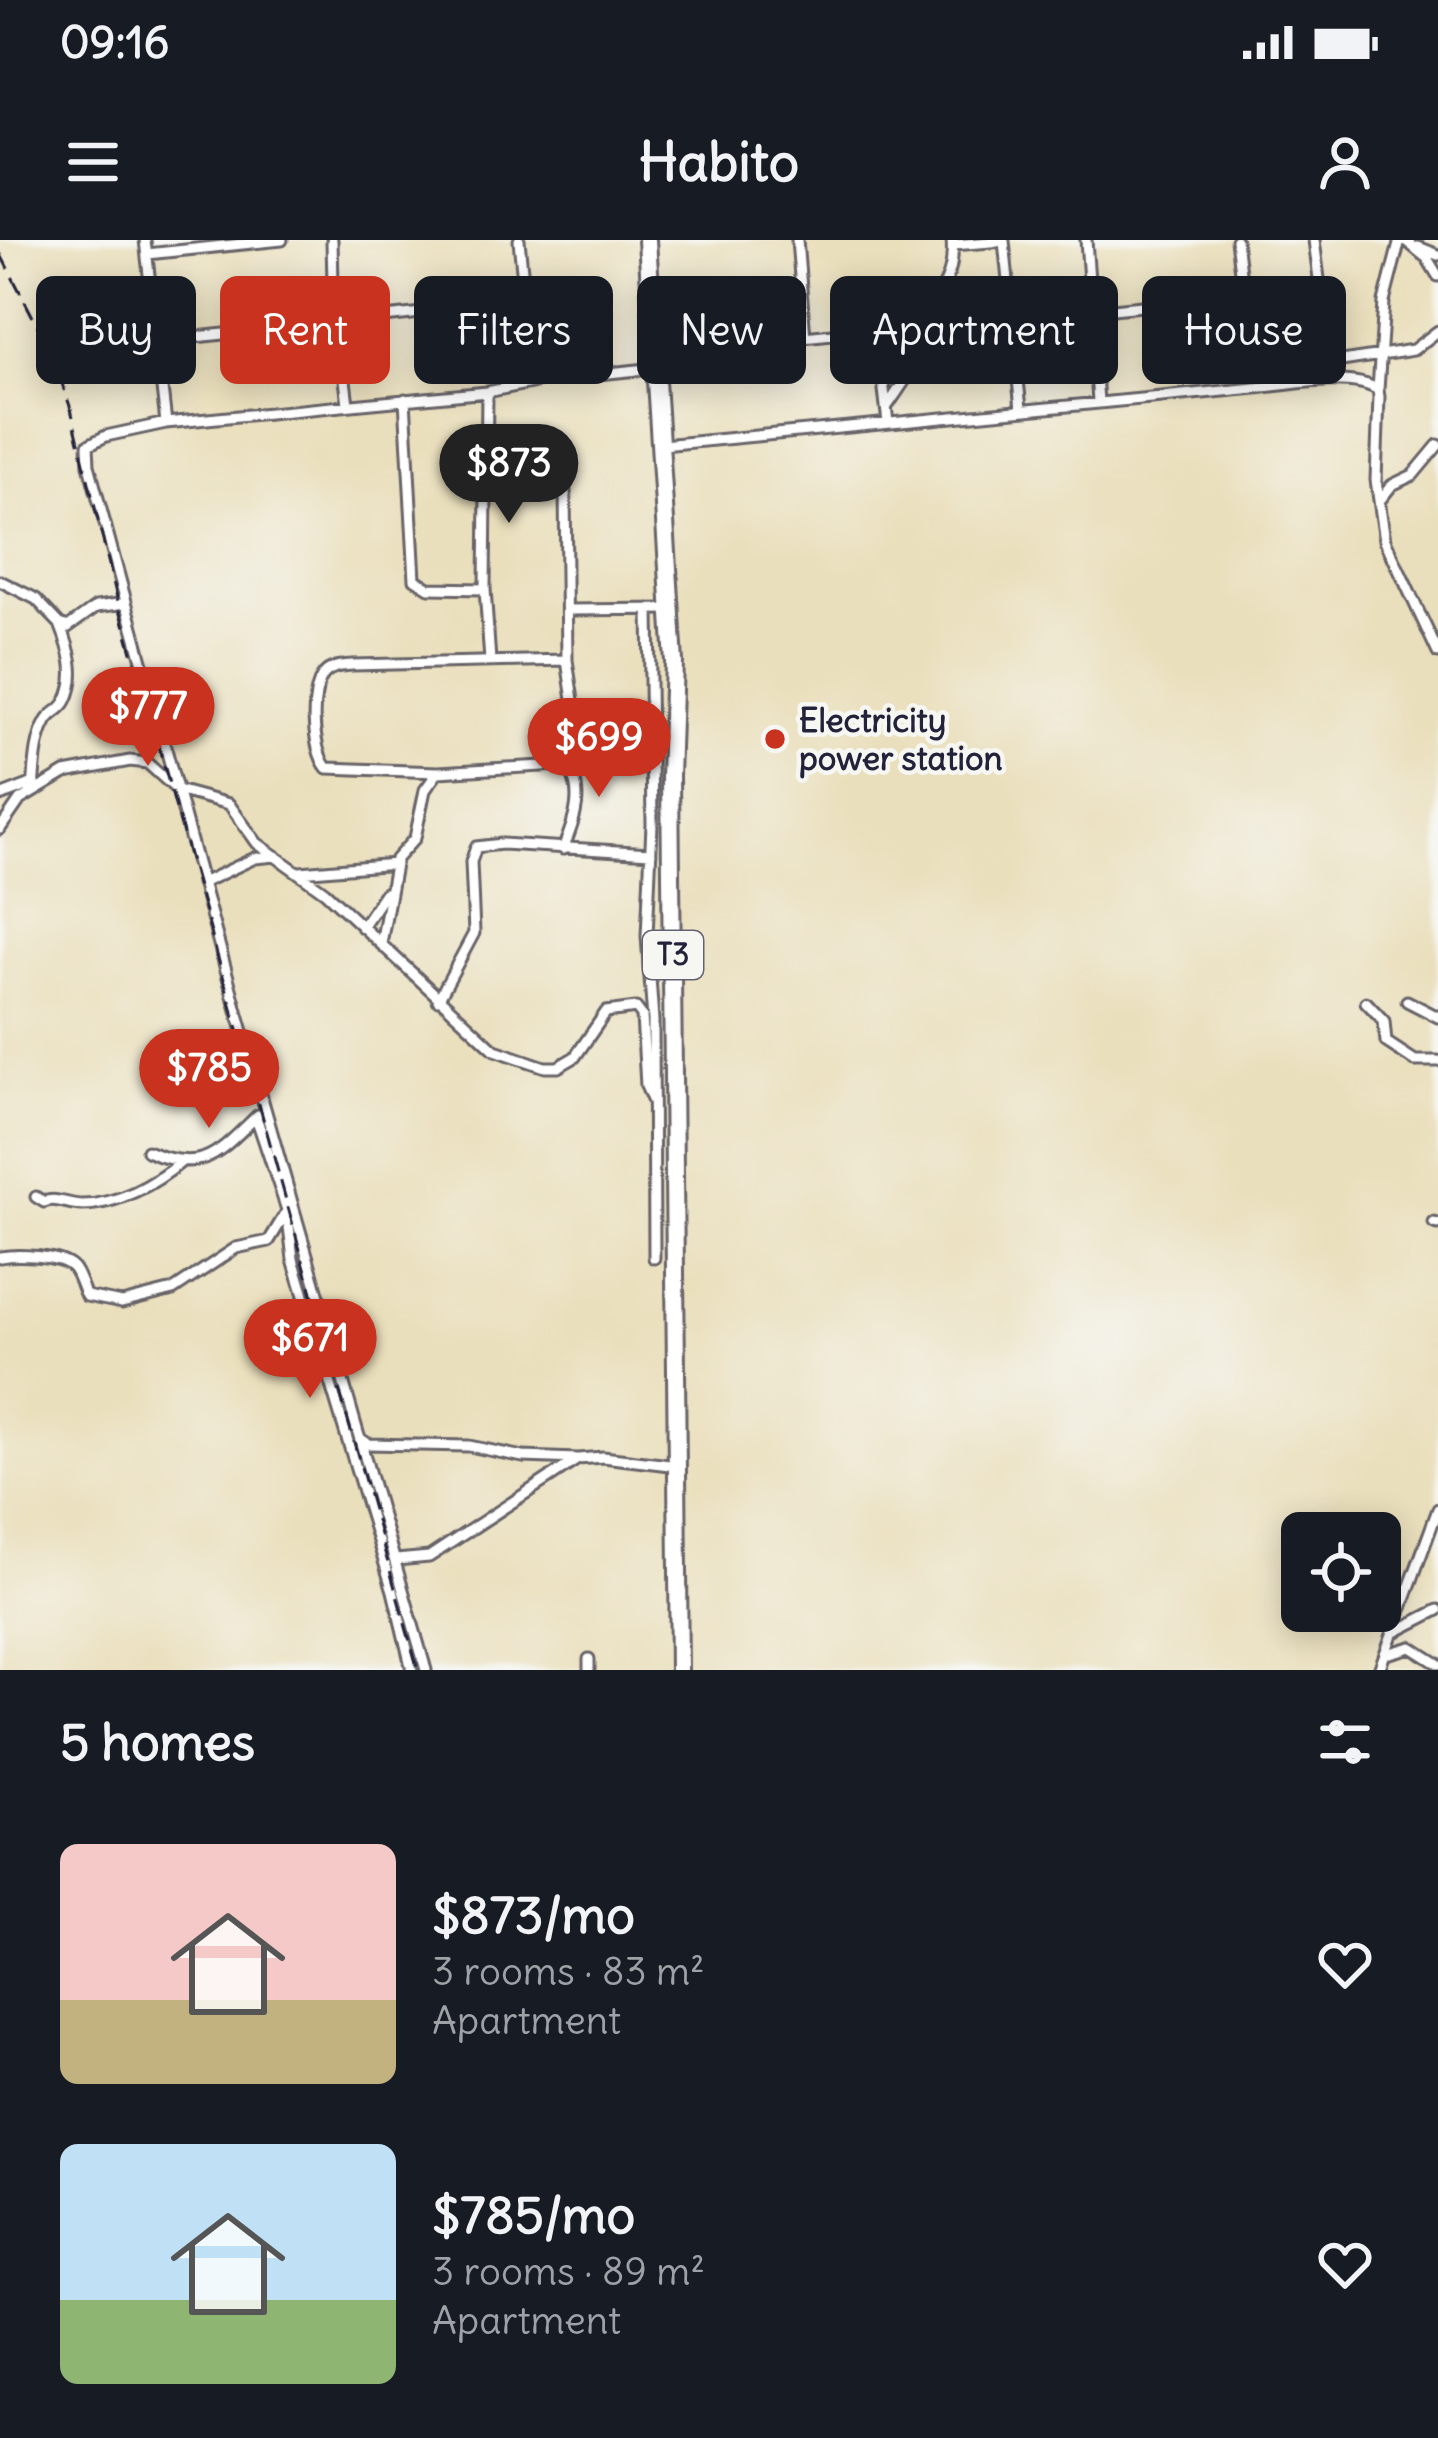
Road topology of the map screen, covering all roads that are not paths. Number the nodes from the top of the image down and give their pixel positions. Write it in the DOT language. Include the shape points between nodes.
graph roads {
  1 [pos="146,240"];
  2 [pos="282,240"];
  3 [pos="332,240"];
  4 [pos="519,240"];
  5 [pos="647,240"];
  6 [pos="797,240"];
  7 [pos="1007,240"];
  8 [pos="1086,240"];
  9 [pos="1236,240"];
  10 [pos="1314,240"];
  11 [pos="1406,242"];
  12 [pos="952,243"];
  13 [pos="221,244"];
  14 [pos="147,254"];
  15 [pos="1438,255"];
  16 [pos="1438,275"];
  17 [pos="150,276"];
  18 [pos="335,276"];
  19 [pos="522,276"];
  20 [pos="650,276"];
  21 [pos="800,276"];
  22 [pos="950,276"];
  23 [pos="1090,276"];
  24 [pos="1239,276"];
  25 [pos="1319,276"];
  26 [pos="1438,331"];
  27 [pos="1382,356"];
  28 [pos="1346,362"];
  29 [pos="162,384"];
  30 [pos="346,384"];
  31 [pos="524,384"];
  32 [pos="658,384"];
  33 [pos="883,384"];
  34 [pos="901,384"];
  35 [pos="1097,384"];
  36 [pos="1254,384"];
  37 [pos="1255,388"];
  38 [pos="1378,390"];
  39 [pos="487,392"];
  40 [pos="405,399"];
  41 [pos="1098,401"];
  42 [pos="348,404"];
  43 [pos="886,408"];
  44 [pos="1021,409"];
  45 [pos="166,423"];
  46 [pos="888,423"];
  47 [pos="662,445"];
  48 [pos="1438,445"];
  49 [pos="487,467"];
  50 [pos="1380,500"];
  51 [pos="0,581"];
  52 [pos="485,589"];
  53 [pos="126,603"];
  54 [pos="649,609"];
  55 [pos="671,609"];
  56 [pos="567,610"];
  57 [pos="60,624"];
  58 [pos="75,625"];
  59 [pos="69,646"];
  60 [pos="1438,653"];
  61 [pos="567,660"];
  62 [pos="490,661"];
  63 [pos="563,764"];
  64 [pos="438,772"];
  65 [pos="34,787"];
  66 [pos="177,790"];
  67 [pos="0,796"];
  68 [pos="0,829"];
  69 [pos="563,849"];
  70 [pos="651,853"];
  71 [pos="276,856"];
  72 [pos="395,864"];
  73 [pos="300,872"];
  74 [pos="202,883"];
  75 [pos="388,889"];
  76 [pos="362,927"];
  77 [pos="381,944"];
  78 [pos="438,1000"];
  79 [pos="1407,1001"];
  80 [pos="1366,1002"];
  81 [pos="1438,1017"];
  82 [pos="1438,1061"];
  83 [pos="653,1102"];
  84 [pos="266,1108"];
  85 [pos="256,1117"];
  86 [pos="146,1151"];
  87 [pos="181,1162"];
  88 [pos="36,1197"];
  89 [pos="287,1210"];
  90 [pos="0,1257"];
  91 [pos="654,1258"];
  92 [pos="361,1439"];
  93 [pos="578,1459"];
  94 [pos="678,1466"];
  95 [pos="1438,1509"];
  96 [pos="396,1560"];
  97 [pos="1438,1610"];
  98 [pos="1401,1612"];
  99 [pos="1401,1628"];
  100 [pos="1394,1632"];
  101 [pos="1386,1656"];
  102 [pos="1438,1664"];
  103 [pos="412,1670"];
  104 [pos="426,1670"];
  105 [pos="680,1670"];
  106 [pos="1379,1670"];
  1 -- 14 [label="street"];
  2 -- 13 [label="street"];
  3 -- 18 [label="street"];
  4 -- 19 [label="street"];
  5 -- 20 [label="highway, T3"];
  6 -- 21 [label="street"];
  7 -- 12 [label="street"];
  7 -- 44 [label="street"];
  8 -- 23 [label="street"];
  9 -- 24 [label="street"];
  10 -- 25 [label="street"];
  11 -- 15 [label="street"];
  11 -- 16 [label="street"];
  11 -- 27 [label="street" via="1384,302"];
  12 -- 22 [label="street"];
  13 -- 14 [label="street"];
  14 -- 17 [label="street"];
  26 -- 27 [label="street" via="1413,350"];
  27 -- 28 [label="street"];
  27 -- 38 [label="street"];
  29 -- 45 [label="street"];
  30 -- 42 [label="street"];
  31 -- 39 [label="street"];
  32 -- 47 [label="highway, T3"];
  33 -- 43 [label="street"];
  34 -- 43 [label="street"];
  35 -- 41 [label="street"];
  36 -- 37 [label="street"];
  37 -- 38 [label="street" via="1356,382"];
  37 -- 41 [label="street"];
  38 -- 50 [label="street"];
  39 -- 40 [label="street"];
  39 -- 49 [label="street"];
  40 -- 42 [label="street"];
  40 -- 52 [label="street" via="415,579 429,588"];
  41 -- 44 [label="street"];
  42 -- 45 [label="street"];
  43 -- 46 [label="street"];
  44 -- 46 [label="street"];
  45 -- 53 [label="street" via="88,446"];
  46 -- 47 [label="street"];
  47 -- 55 [label="highway, T3"];
  48 -- 50 [label="street"];
  49 -- 52 [label="street"];
  49 -- 56 [label="street" via="542,468 562,484"];
  50 -- 60 [label="street" via="1385,540"];
  51 -- 57 [label="street" via="36,599"];
  52 -- 62 [label="street"];
  53 -- 58 [label="street" via="96,608"];
  53 -- 66 [label="street"];
  54 -- 55 [label="street"];
  54 -- 56 [label="street"];
  54 -- 70 [label="street"];
  55 -- 94 [label="highway, T3"];
  56 -- 61 [label="street"];
  57 -- 58 [label="street"];
  57 -- 59 [label="street"];
  58 -- 59 [label="street"];
  59 -- 65 [label="street" via="68,695 46,718"];
  61 -- 62 [label="street"];
  61 -- 63 [label="street" via="574,700"];
  62 -- 64 [label="street" via="352,665 321,680 314,736 327,768"];
  63 -- 64 [label="street"];
  63 -- 69 [label="street" via="577,790"];
  64 -- 72 [label="street" via="425,790 415,838"];
  65 -- 66 [label="street" via="72,770 136,761"];
  65 -- 67 [label="street"];
  65 -- 68 [label="street"];
  66 -- 71 [label="street" via="229,805"];
  66 -- 74 [label="street"];
  69 -- 70 [label="street"];
  69 -- 78 [label="street" via="473,849 474,933"];
  70 -- 83 [label="street"];
  71 -- 73 [label="street"];
  71 -- 74 [label="street"];
  72 -- 73 [label="street"];
  72 -- 75 [label="street"];
  73 -- 76 [label="street"];
  74 -- 84 [label="street"];
  75 -- 76 [label="street"];
  75 -- 77 [label="street"];
  76 -- 77 [label="street"];
  77 -- 78 [label="street"];
  78 -- 83 [label="street" via="502,1054 553,1068 575,1058 606,1012 636,1008"];
  79 -- 81 [label="street"];
  80 -- 82 [label="street" via="1384,1021 1386,1042 1415,1061"];
  83 -- 91 [label="street"];
  84 -- 85 [label="street"];
  84 -- 92 [label="street"];
  85 -- 87 [label="street" via="212,1156"];
  85 -- 89 [label="street"];
  86 -- 87 [label="street"];
  87 -- 88 [label="street" via="149,1186 102,1202"];
  89 -- 90 [label="street" via="265,1244 236,1248 173,1290 122,1303 86,1296 68,1264 31,1254"];
  89 -- 103 [label="street" via="292,1259"];
  92 -- 93 [label="street"];
  92 -- 96 [label="street"];
  93 -- 94 [label="street"];
  93 -- 96 [label="street" via="429,1557"];
  94 -- 105 [label="highway, T3"];
  95 -- 98 [label="street"];
  96 -- 104 [label="street"];
  97 -- 99 [label="street"];
  100 -- 101 [label="street"];
  101 -- 102 [label="street" via="1405,1646"];
  101 -- 106 [label="street"];
}
